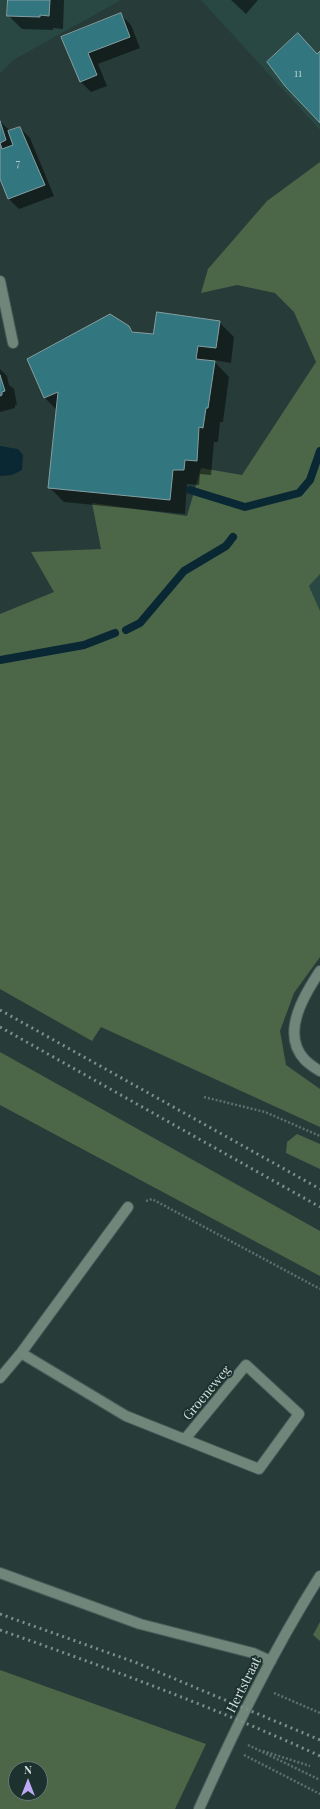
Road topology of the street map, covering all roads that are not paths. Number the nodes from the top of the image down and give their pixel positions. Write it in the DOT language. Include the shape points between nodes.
graph roads {
  1 [pos="0,281"];
  2 [pos="13,343"];
  3 [pos="320,971"];
  4 [pos="320,1071"];
  5 [pos="128,1207"];
  6 [pos="21,1353"];
  7 [pos="0,1378"];
  8 [pos="186,1439"];
  9 [pos="0,1573"];
  10 [pos="320,1576"];
  11 [pos="271,1661"];
  12 [pos="199,1809"];
  1 -- 2 [label="street"];
  3 -- 4 [label="street" via="296,1016 294,1042 305,1060"];
  5 -- 6 [label="street"];
  6 -- 7 [label="street"];
  6 -- 8 [label="street, Groeneweg" via="126,1416"];
  8 -- 8 [label="street, Groeneweg" via="259,1469 299,1414 246,1365"];
  9 -- 11 [label="street" via="140,1624 253,1653"];
  10 -- 11 [label="street, Hertstraat"];
  11 -- 12 [label="street, Hertstraat"];
}
